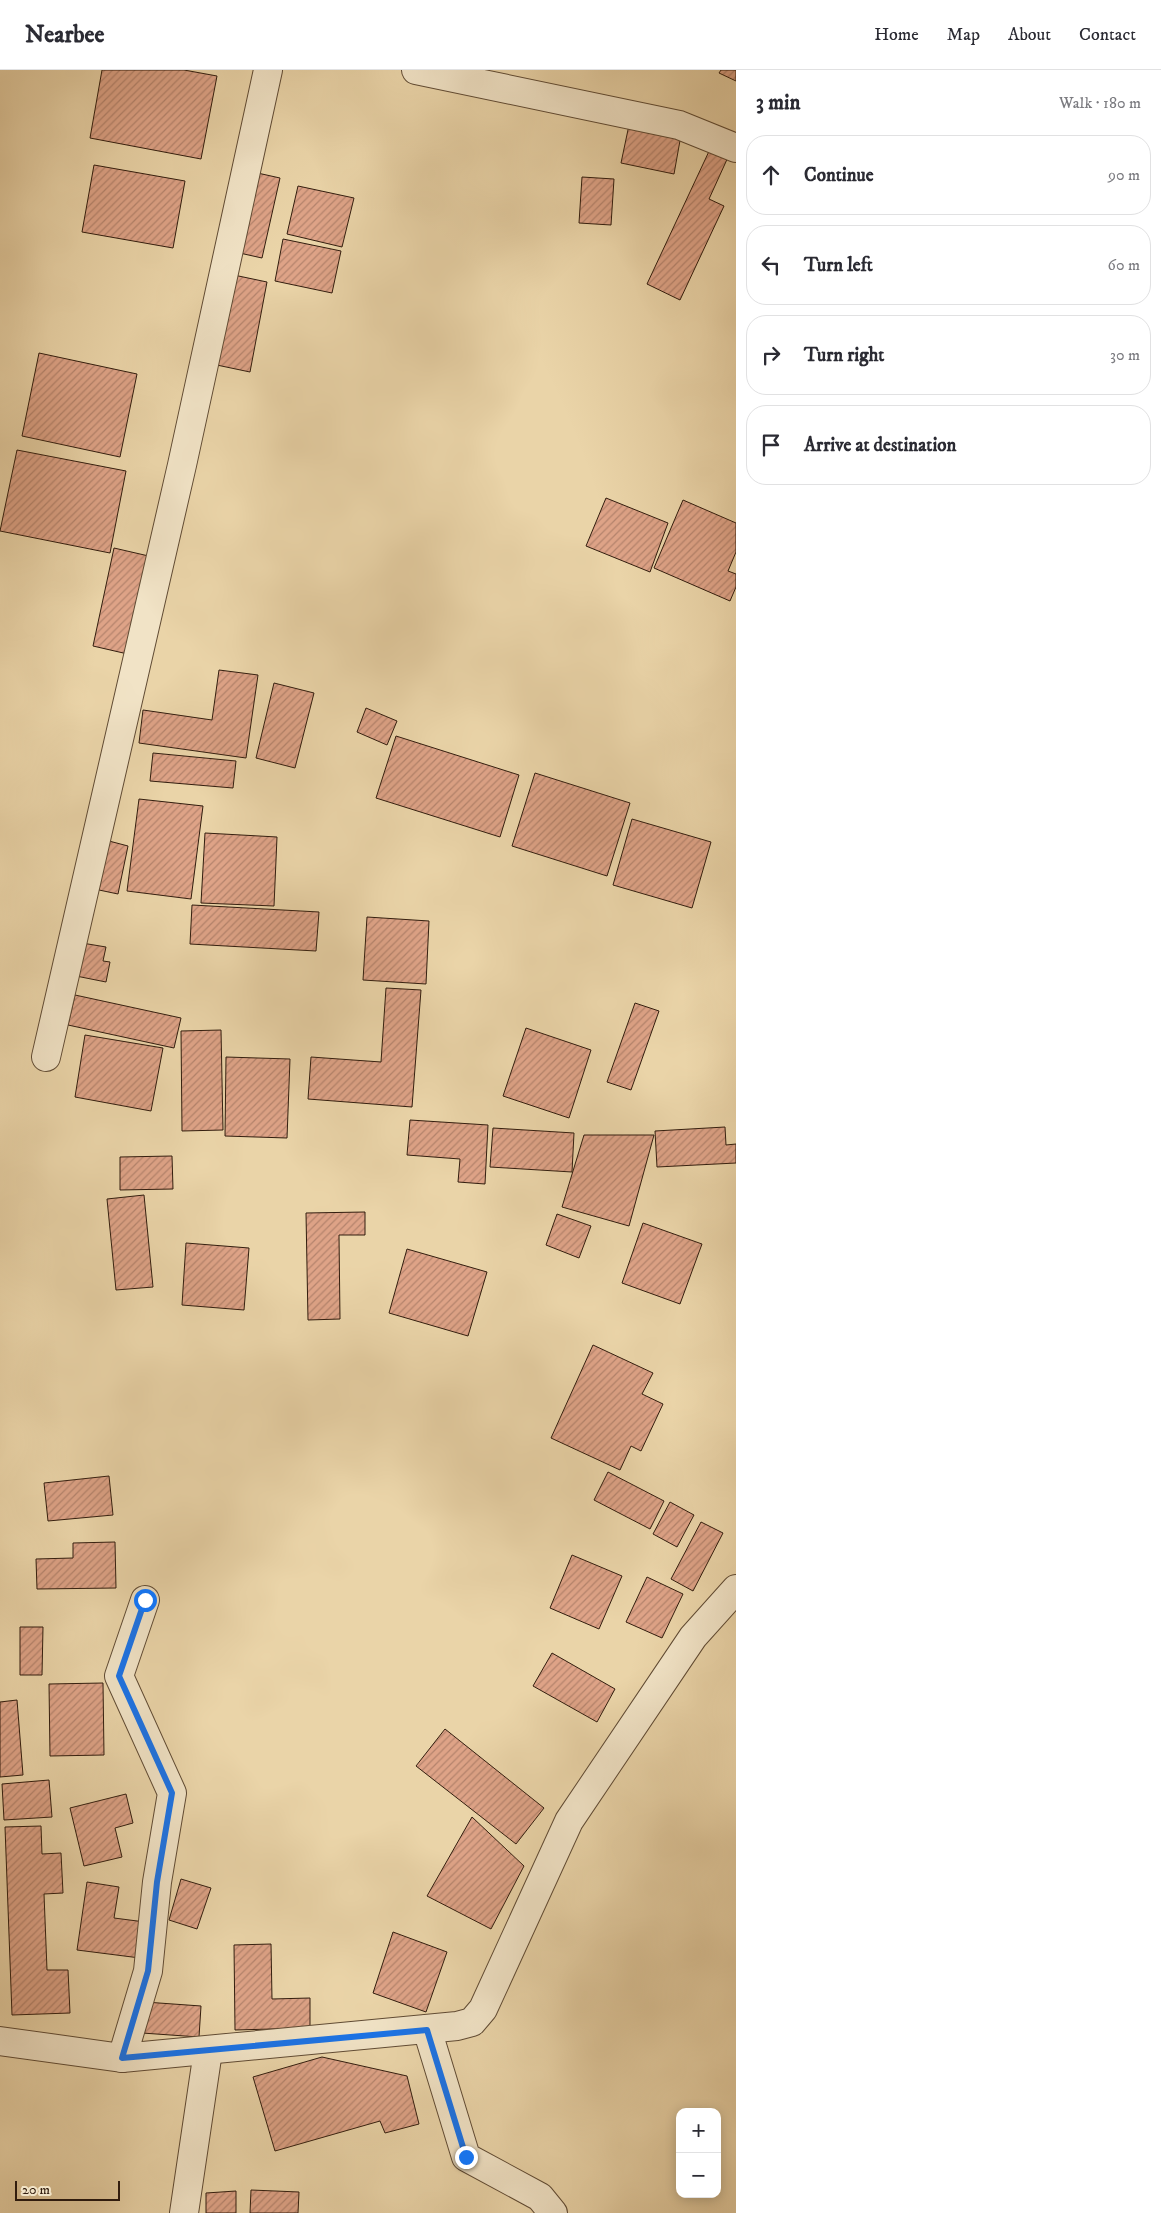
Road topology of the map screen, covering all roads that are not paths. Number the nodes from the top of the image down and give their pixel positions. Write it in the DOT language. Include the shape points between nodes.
graph roads {
  1 [pos="268,70"];
  2 [pos="416,70"];
  3 [pos="736,148"];
  4 [pos="46,1057"];
  5 [pos="736,1589"];
  6 [pos="145,1600"];
  7 [pos="427,2030"];
  8 [pos="0,2040"];
  9 [pos="208,2051"];
  10 [pos="122,2058"];
  11 [pos="184,2213"];
  12 [pos="553,2213"];
  1 -- 4 [label="street" via="182,464"];
  2 -- 3 [label="street" via="679,125"];
  5 -- 7 [label="street" via="693,1637 569,1821 483,2009 472,2022"];
  6 -- 10 [label="street" via="119,1676 172,1793 157,1882 148,1971"];
  7 -- 9 [label="street"];
  7 -- 12 [label="street" via="466,2157 540,2197"];
  8 -- 10 [label="street"];
  9 -- 10 [label="street"];
  9 -- 11 [label="street"];
}
